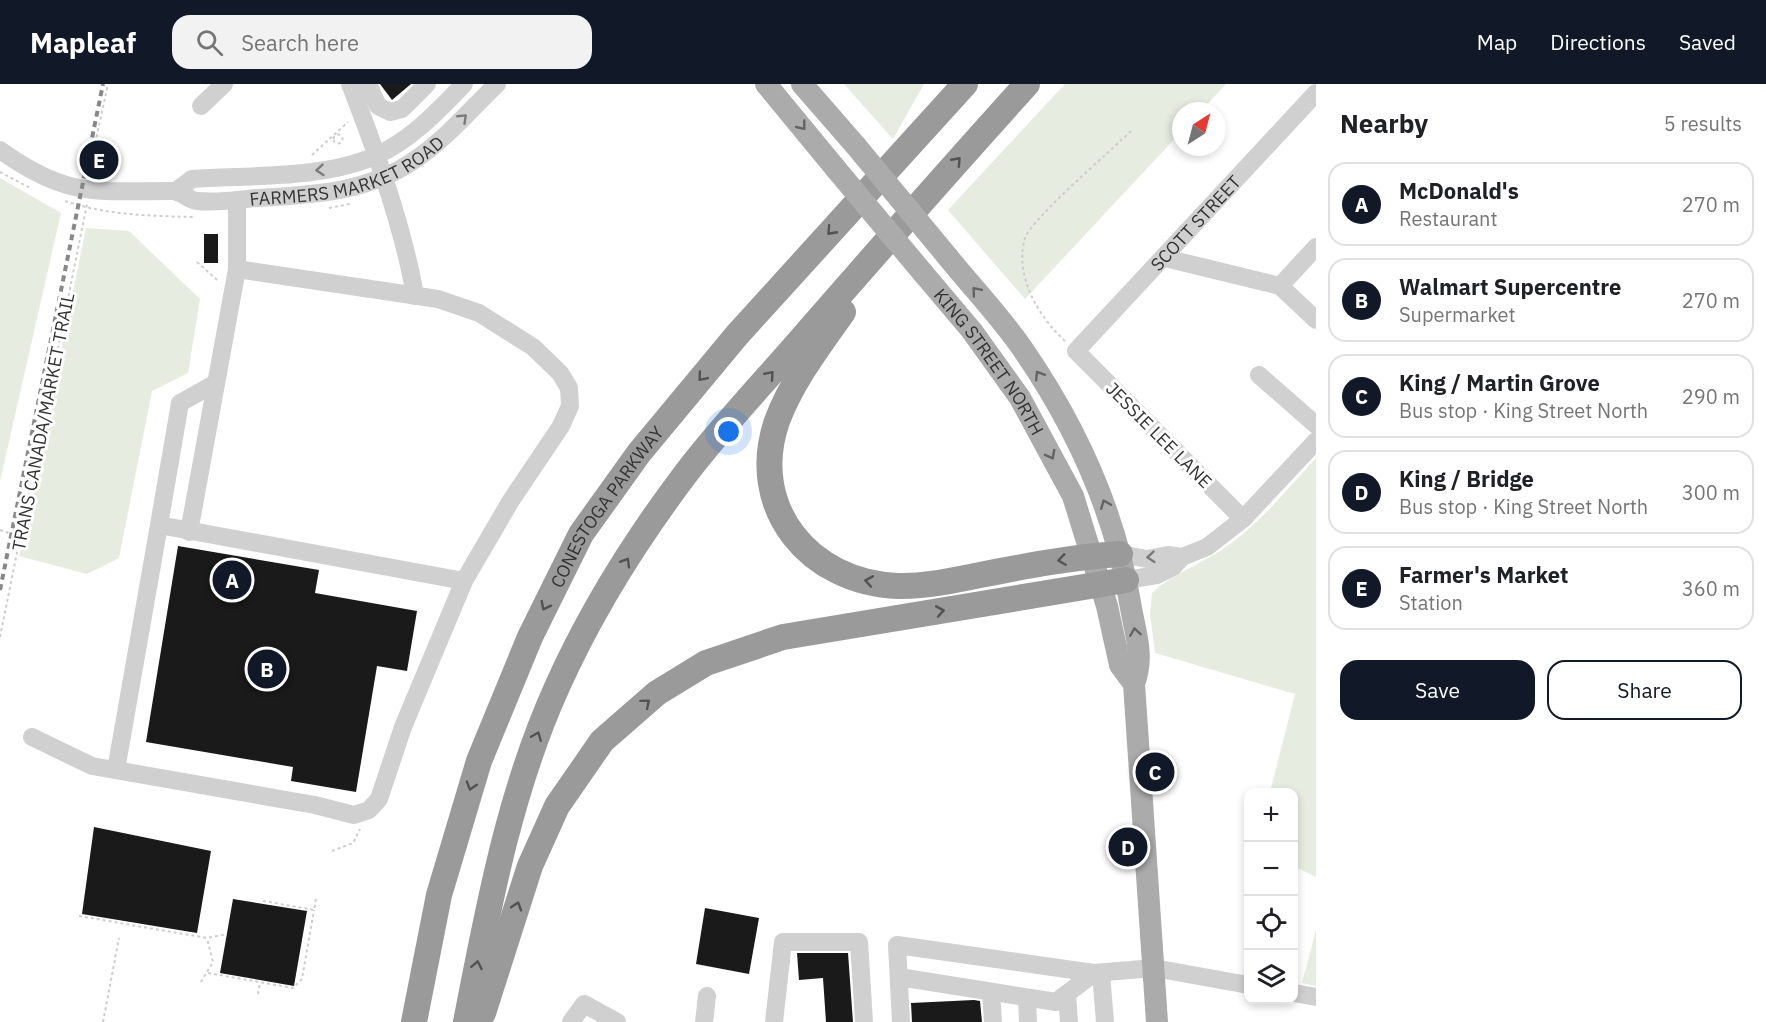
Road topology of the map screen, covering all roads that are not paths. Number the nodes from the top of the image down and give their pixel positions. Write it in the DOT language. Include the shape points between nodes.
graph roads {
  1 [pos="223,84"];
  2 [pos="350,84"];
  3 [pos="368,84"];
  4 [pos="427,84"];
  5 [pos="464,84"];
  6 [pos="497,84"];
  7 [pos="766,84"];
  8 [pos="802,84"];
  9 [pos="950,84"];
  10 [pos="965,84"];
  11 [pos="1027,84"];
  12 [pos="1316,93"];
  13 [pos="201,106"];
  14 [pos="0,150"];
  15 [pos="376,156"];
  16 [pos="899,156"];
  17 [pos="383,177"];
  18 [pos="176,191"];
  19 [pos="237,200"];
  20 [pos="918,205"];
  21 [pos="1316,247"];
  22 [pos="1165,258"];
  23 [pos="237,269"];
  24 [pos="1280,286"];
  25 [pos="415,296"];
  26 [pos="1316,320"];
  27 [pos="1076,351"];
  28 [pos="1259,375"];
  29 [pos="216,383"];
  30 [pos="1316,425"];
  31 [pos="1316,441"];
  32 [pos="1243,519"];
  33 [pos="159,525"];
  34 [pos="189,532"];
  35 [pos="1120,554"];
  36 [pos="1092,556"];
  37 [pos="1182,557"];
  38 [pos="464,581"];
  39 [pos="1114,583"];
  40 [pos="32,737"];
  41 [pos="116,770"];
  42 [pos="1154,968"];
  43 [pos="1098,973"];
  44 [pos="898,977"];
  45 [pos="1244,984"];
  46 [pos="991,992"];
  47 [pos="1067,994"];
  48 [pos="1298,994"];
  49 [pos="707,996"];
  50 [pos="1316,997"];
  51 [pos="1027,998"];
  52 [pos="414,1022"];
  53 [pos="466,1022"];
  54 [pos="480,1022"];
  55 [pos="571,1022"];
  56 [pos="617,1022"];
  57 [pos="704,1022"];
  58 [pos="774,1022"];
  59 [pos="864,1022"];
  60 [pos="901,1022"];
  61 [pos="993,1022"];
  62 [pos="1028,1022"];
  63 [pos="1069,1022"];
  64 [pos="1105,1022"];
  65 [pos="1157,1022"];
  1 -- 13 [label="street"];
  2 -- 15 [label="street"];
  3 -- 4 [label="street" via="378,106 390,112 402,109"];
  5 -- 15 [label="street, FARMERS MARKET ROAD" via="417,129"];
  17 -- 6 [label="street, FARMERS MARKET ROAD, one-way" via="413,162 433,146"];
  7 -- 36 [label="main road, KING STREET NORTH, one-way, bridge" via="972,331 1020,398 1073,496"];
  35 -- 8 [label="main road, KING STREET NORTH, one-way, bridge" via="1099,490 1051,395 1022,349"];
  9 -- 16 [label="highway"];
  10 -- 16 [label="highway, CONESTOGA PARKWAY"];
  20 -- 11 [label="highway, one-way"];
  12 -- 22 [label="street, SCOTT STREET"];
  14 -- 18 [label="street, FARMERS MARKET ROAD" via="46,178 82,190"];
  15 -- 17 [label="street"];
  15 -- 18 [label="street, FARMERS MARKET ROAD, one-way" via="332,169 192,179"];
  16 -- 52 [label="highway, CONESTOGA PARKWAY, one-way" via="737,334 639,453 581,534 530,637 478,761 439,895"];
  17 -- 19 [label="street, FARMERS MARKET ROAD" via="317,194"];
  17 -- 25 [label="street"];
  18 -- 19 [label="street, FARMERS MARKET ROAD" via="194,201"];
  19 -- 23 [label="street"];
  36 -- 20 [label="highway, one-way" via="944,582 898,586 833,571 808,553 782,518 771,477 770,451 777,421 793,386"];
  53 -- 20 [label="highway, one-way" via="523,772 557,687 594,615 642,535 688,471"];
  21 -- 24 [label="street"];
  22 -- 24 [label="street"];
  22 -- 27 [label="street, SCOTT STREET"];
  23 -- 25 [label="street"];
  23 -- 29 [label="street"];
  24 -- 26 [label="street"];
  25 -- 38 [label="street" via="464,306 502,326 533,347 560,373 569,388 570,406 561,426 498,520"];
  27 -- 32 [label="street, JESSIE LEE LANE"];
  28 -- 30 [label="street"];
  29 -- 33 [label="street" via="180,403"];
  29 -- 34 [label="street"];
  31 -- 32 [label="street"];
  32 -- 37 [label="street" via="1207,548"];
  33 -- 34 [label="street"];
  33 -- 41 [label="street"];
  34 -- 38 [label="street"];
  35 -- 36 [label="highway"];
  37 -- 35 [label="street, one-way" via="1147,559"];
  35 -- 39 [label="main road, KING STREET NORTH"];
  36 -- 39 [label="main road, KING STREET NORTH"];
  37 -- 39 [label="street" via="1157,575"];
  38 -- 41 [label="street" via="403,727 379,799 369,810 354,815"];
  39 -- 42 [label="main road, KING STREET NORTH" via="1120,665 1134,684"];
  54 -- 39 [label="highway, one-way" via="530,866 557,806 602,741 657,693 706,663 783,637"];
  40 -- 41 [label="street" via="92,766"];
  42 -- 43 [label="street"];
  42 -- 45 [label="street"];
  42 -- 65 [label="main road, KING STREET NORTH"];
  43 -- 44 [label="street" via="897,945"];
  43 -- 47 [label="street"];
  43 -- 64 [label="street"];
  44 -- 46 [label="street"];
  44 -- 60 [label="street"];
  46 -- 51 [label="street"];
  46 -- 61 [label="street"];
  47 -- 51 [label="street" via="1056,1002"];
  47 -- 63 [label="street"];
  48 -- 50 [label="street"];
  49 -- 57 [label="street"];
  51 -- 62 [label="street"];
  55 -- 56 [label="street" via="584,1004"];
  58 -- 59 [label="street" via="783,942 859,942"];
}
